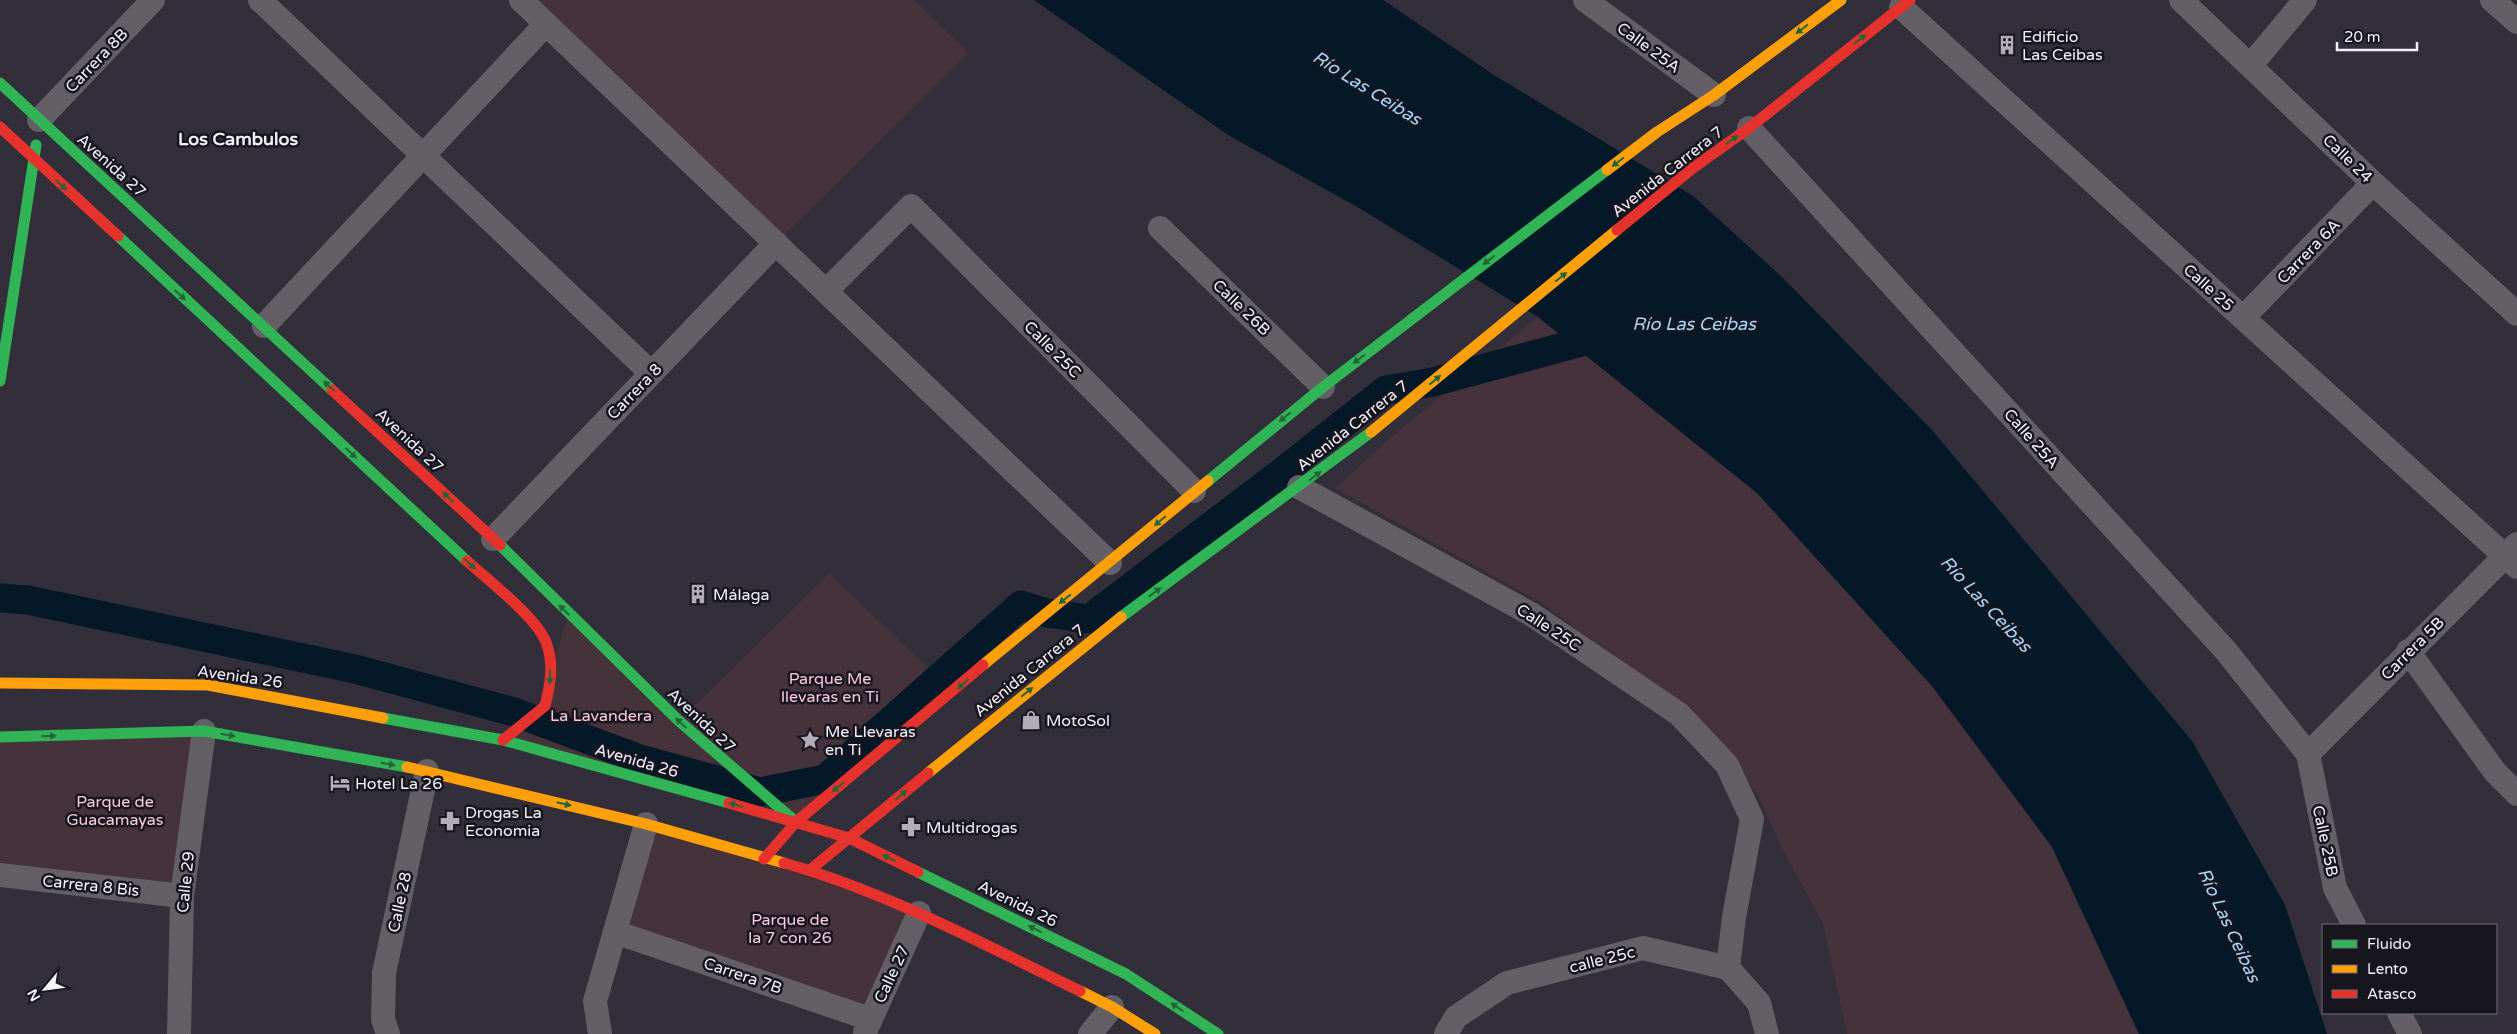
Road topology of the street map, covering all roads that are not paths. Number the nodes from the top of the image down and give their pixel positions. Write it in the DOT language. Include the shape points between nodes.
graph roads {
  1 [pos="153,0"];
  2 [pos="260,0"];
  3 [pos="521,0"];
  4 [pos="1585,0"];
  5 [pos="1841,0"];
  6 [pos="2181,0"];
  7 [pos="2305,0"];
  8 [pos="2492,0"];
  9 [pos="1905,4"];
  10 [pos="2517,22"];
  11 [pos="546,24"];
  12 [pos="2250,65"];
  13 [pos="0,83"];
  14 [pos="1714,95"];
  15 [pos="39,120"];
  16 [pos="0,128"];
  17 [pos="1749,128"];
  18 [pos="422,155"];
  19 [pos="34,160"];
  20 [pos="2374,183"];
  21 [pos="1160,228"];
  22 [pos="776,243"];
  23 [pos="826,291"];
  24 [pos="2517,314"];
  25 [pos="2243,318"];
  26 [pos="264,326"];
  27 [pos="652,373"];
  28 [pos="0,381"];
  29 [pos="1323,387"];
  30 [pos="1299,488"];
  31 [pos="1194,491"];
  32 [pos="493,539"];
  33 [pos="2513,556"];
  34 [pos="1110,562"];
  35 [pos="2408,651"];
  36 [pos="0,683"];
  37 [pos="204,730"];
  38 [pos="0,737"];
  39 [pos="503,740"];
  40 [pos="2308,754"];
  41 [pos="427,772"];
  42 [pos="2517,794"];
  43 [pos="796,822"];
  44 [pos="646,824"];
  45 [pos="849,838"];
  46 [pos="764,859"];
  47 [pos="810,870"];
  48 [pos="0,875"];
  49 [pos="182,896"];
  50 [pos="919,913"];
  51 [pos="2353,924"];
  52 [pos="616,932"];
  53 [pos="1728,968"];
  54 [pos="1112,1007"];
  55 [pos="2400,1014"];
  56 [pos="867,1026"];
  57 [pos="179,1034"];
  58 [pos="388,1034"];
  59 [pos="600,1034"];
  60 [pos="1090,1034"];
  61 [pos="1155,1034"];
  62 [pos="1218,1034"];
  63 [pos="1446,1034"];
  64 [pos="1767,1034"];
  65 [pos="2410,1034"];
  1 -- 15 [label="street, Carrera 8B"];
  2 -- 18 [label="street"];
  3 -- 11 [label="street"];
  4 -- 14 [label="street, Calle 25A"];
  5 -- 14 [label="main road, Avenida Carrera 7, one-way"];
  6 -- 12 [label="street, Calle 24"];
  7 -- 12 [label="street"];
  8 -- 10 [label="street"];
  17 -- 9 [label="main road, Avenida Carrera 7, one-way"];
  9 -- 25 [label="street, Calle 25"];
  11 -- 18 [label="street"];
  11 -- 22 [label="street"];
  12 -- 20 [label="street, Calle 24"];
  13 -- 15 [label="main road, Avenida 27"];
  14 -- 29 [label="main road, Avenida Carrera 7, one-way" via="1657,132"];
  15 -- 19 [label="main road"];
  15 -- 26 [label="main road, Avenida 27"];
  16 -- 19 [label="main road"];
  30 -- 17 [label="main road, Avenida Carrera 7, one-way" via="1398,411 1693,168"];
  17 -- 40 [label="street, Calle 25A" via="2226,651"];
  18 -- 26 [label="street"];
  18 -- 27 [label="street"];
  19 -- 28 [label="main road"];
  19 -- 39 [label="main road, one-way" via="529,618 546,643 551,666 550,684 545,706"];
  20 -- 24 [label="street, Calle 24"];
  20 -- 25 [label="street, Carrera 6A"];
  21 -- 29 [label="street, Calle 26B"];
  22 -- 23 [label="street"];
  22 -- 27 [label="street, Carrera 8"];
  23 -- 31 [label="street, Calle 25C" via="911,206"];
  23 -- 34 [label="street"];
  25 -- 33 [label="street, Calle 25"];
  32 -- 26 [label="main road, Avenida 27, one-way"];
  27 -- 32 [label="street, Carrera 8"];
  29 -- 31 [label="main road, Avenida Carrera 7, one-way"];
  45 -- 30 [label="main road, Avenida Carrera 7, one-way" via="1107,627"];
  30 -- 53 [label="street, Calle 25C" via="1531,614 1679,714 1726,765 1752,819"];
  31 -- 34 [label="main road, Avenida Carrera 7, one-way"];
  43 -- 32 [label="main road, Avenida 27, one-way" via="679,721"];
  33 -- 35 [label="street, Carrera 5B"];
  34 -- 43 [label="main road, Avenida Carrera 7, one-way"];
  35 -- 40 [label="street, Carrera 5B"];
  35 -- 42 [label="street" via="2496,772"];
  36 -- 39 [label="main road, Avenida 26" via="208,685"];
  38 -- 37 [label="main road, one-way"];
  37 -- 41 [label="main road, one-way"];
  37 -- 49 [label="street, Calle 29"];
  43 -- 39 [label="main road, Avenida 26, one-way"];
  40 -- 51 [label="street, Calle 25B" via="2335,888"];
  41 -- 44 [label="main road, one-way"];
  41 -- 58 [label="street, Calle 28" via="384,973 383,1019"];
  43 -- 45 [label="main road, Avenida 26"];
  43 -- 46 [label="main road, Avenida Carrera 7"];
  44 -- 46 [label="main road"];
  44 -- 52 [label="street"];
  45 -- 47 [label="main road, Avenida Carrera 7"];
  62 -- 45 [label="main road, Avenida 26, one-way" via="1126,974"];
  46 -- 47 [label="main road"];
  47 -- 50 [label="main road"];
  48 -- 49 [label="street, Carrera 8 Bis"];
  49 -- 57 [label="street, Calle 29"];
  50 -- 54 [label="main road"];
  50 -- 56 [label="street, Calle 27"];
  52 -- 56 [label="street, Carrera 7B"];
  52 -- 59 [label="street" via="595,1001"];
  53 -- 63 [label="street, calle 25c" via="1643,948 1507,984 1456,1017"];
  53 -- 64 [label="street" via="1759,1003"];
  54 -- 60 [label="street"];
  54 -- 61 [label="main road"];
  55 -- 65 [label="street"];
}
